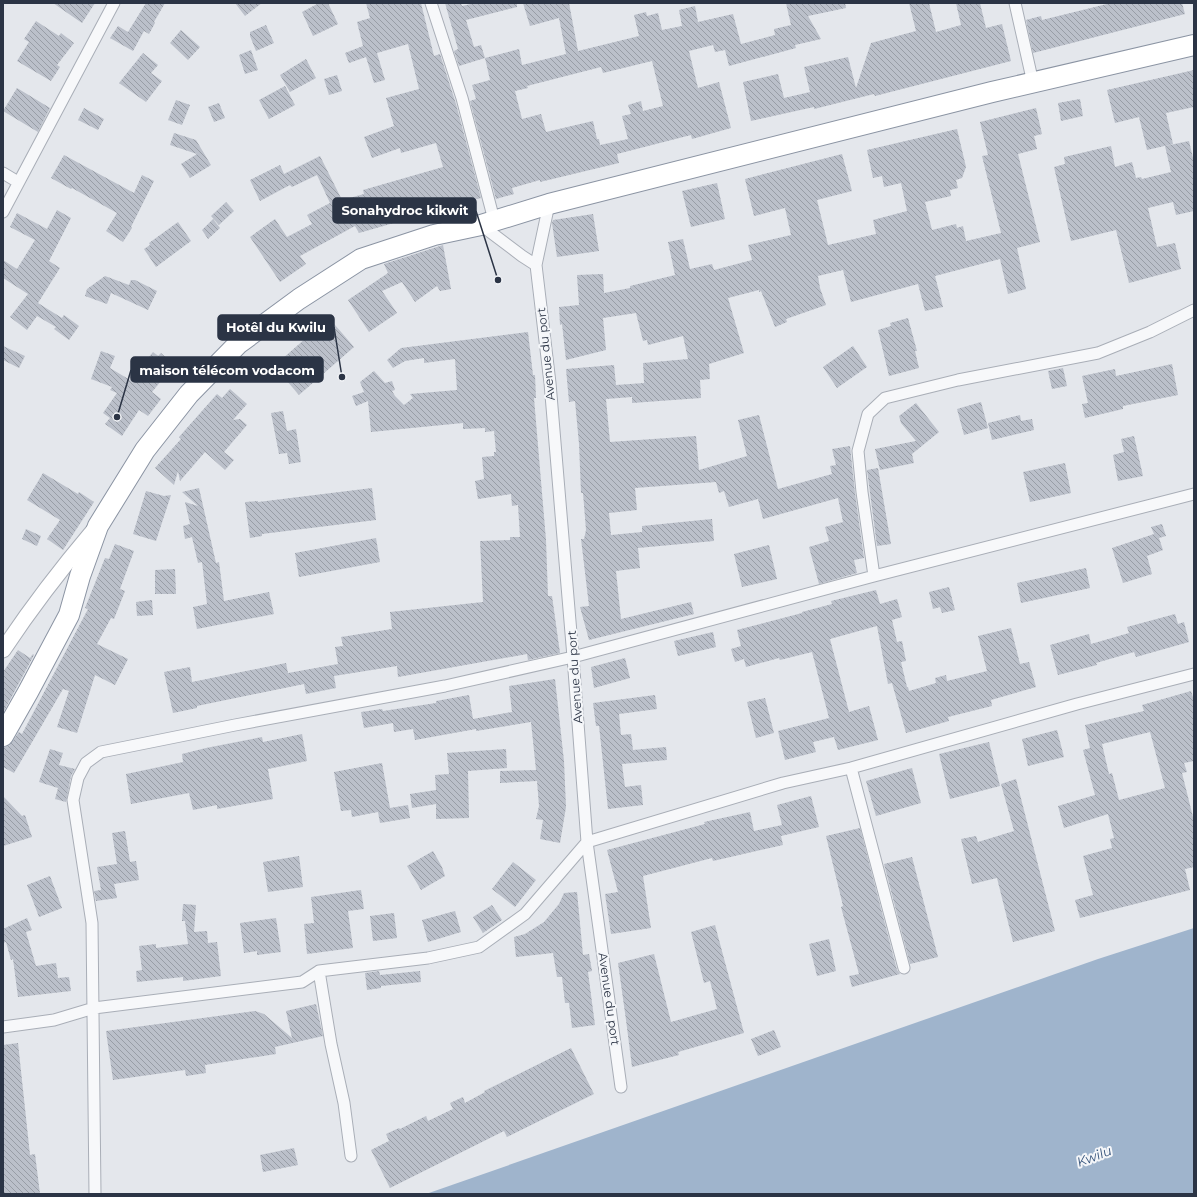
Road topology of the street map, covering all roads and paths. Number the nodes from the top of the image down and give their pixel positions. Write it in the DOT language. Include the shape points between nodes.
graph roads {
  1 [pos="114,3"];
  2 [pos="431,3"];
  3 [pos="1015,3"];
  4 [pos="1194,45"];
  5 [pos="1033,83"];
  6 [pos="3,173"];
  7 [pos="18,182"];
  8 [pos="548,204"];
  9 [pos="3,212"];
  10 [pos="487,222"];
  11 [pos="536,265"];
  12 [pos="1194,310"];
  13 [pos="1194,494"];
  14 [pos="98,526"];
  15 [pos="874,576"];
  16 [pos="3,650"];
  17 [pos="573,657"];
  18 [pos="1194,674"];
  19 [pos="3,736"];
  20 [pos="851,768"];
  21 [pos="587,842"];
  22 [pos="904,968"];
  23 [pos="319,971"];
  24 [pos="94,1008"];
  25 [pos="3,1027"];
  26 [pos="621,1087"];
  27 [pos="351,1156"];
  28 [pos="95,1194"];
  1 -- 7 [label="street"];
  2 -- 10 [label="street" via="462,98"];
  3 -- 5 [label="street"];
  4 -- 5 [label="highway"];
  5 -- 8 [label="highway"];
  6 -- 7 [label="street"];
  7 -- 9 [label="street"];
  8 -- 10 [label="highway"];
  8 -- 11 [label="street, Avenue du port"];
  10 -- 11 [label="street" via="522,256"];
  10 -- 14 [label="highway" via="434,235 361,259 299,299 238,344 189,394 145,450"];
  11 -- 17 [label="street, Avenue du port" via="550,383"];
  12 -- 15 [label="street" via="1150,332 1098,353 958,380 885,398 868,414 858,451"];
  13 -- 15 [label="street"];
  14 -- 16 [label="main road" via="30,609"];
  14 -- 19 [label="highway" via="69,615"];
  15 -- 17 [label="street"];
  17 -- 21 [label="street, Avenue du port"];
  17 -- 24 [label="street" via="445,686 101,752 86,763 78,778 74,800 92,923"];
  18 -- 20 [label="street"];
  20 -- 21 [label="street" via="783,784"];
  20 -- 22 [label="street"];
  21 -- 23 [label="street" via="526,914 479,947 428,958"];
  21 -- 26 [label="street, Avenue du port"];
  23 -- 24 [label="street" via="302,982"];
  23 -- 27 [label="street" via="344,1103"];
  24 -- 25 [label="street" via="54,1020"];
  24 -- 28 [label="street"];
}
